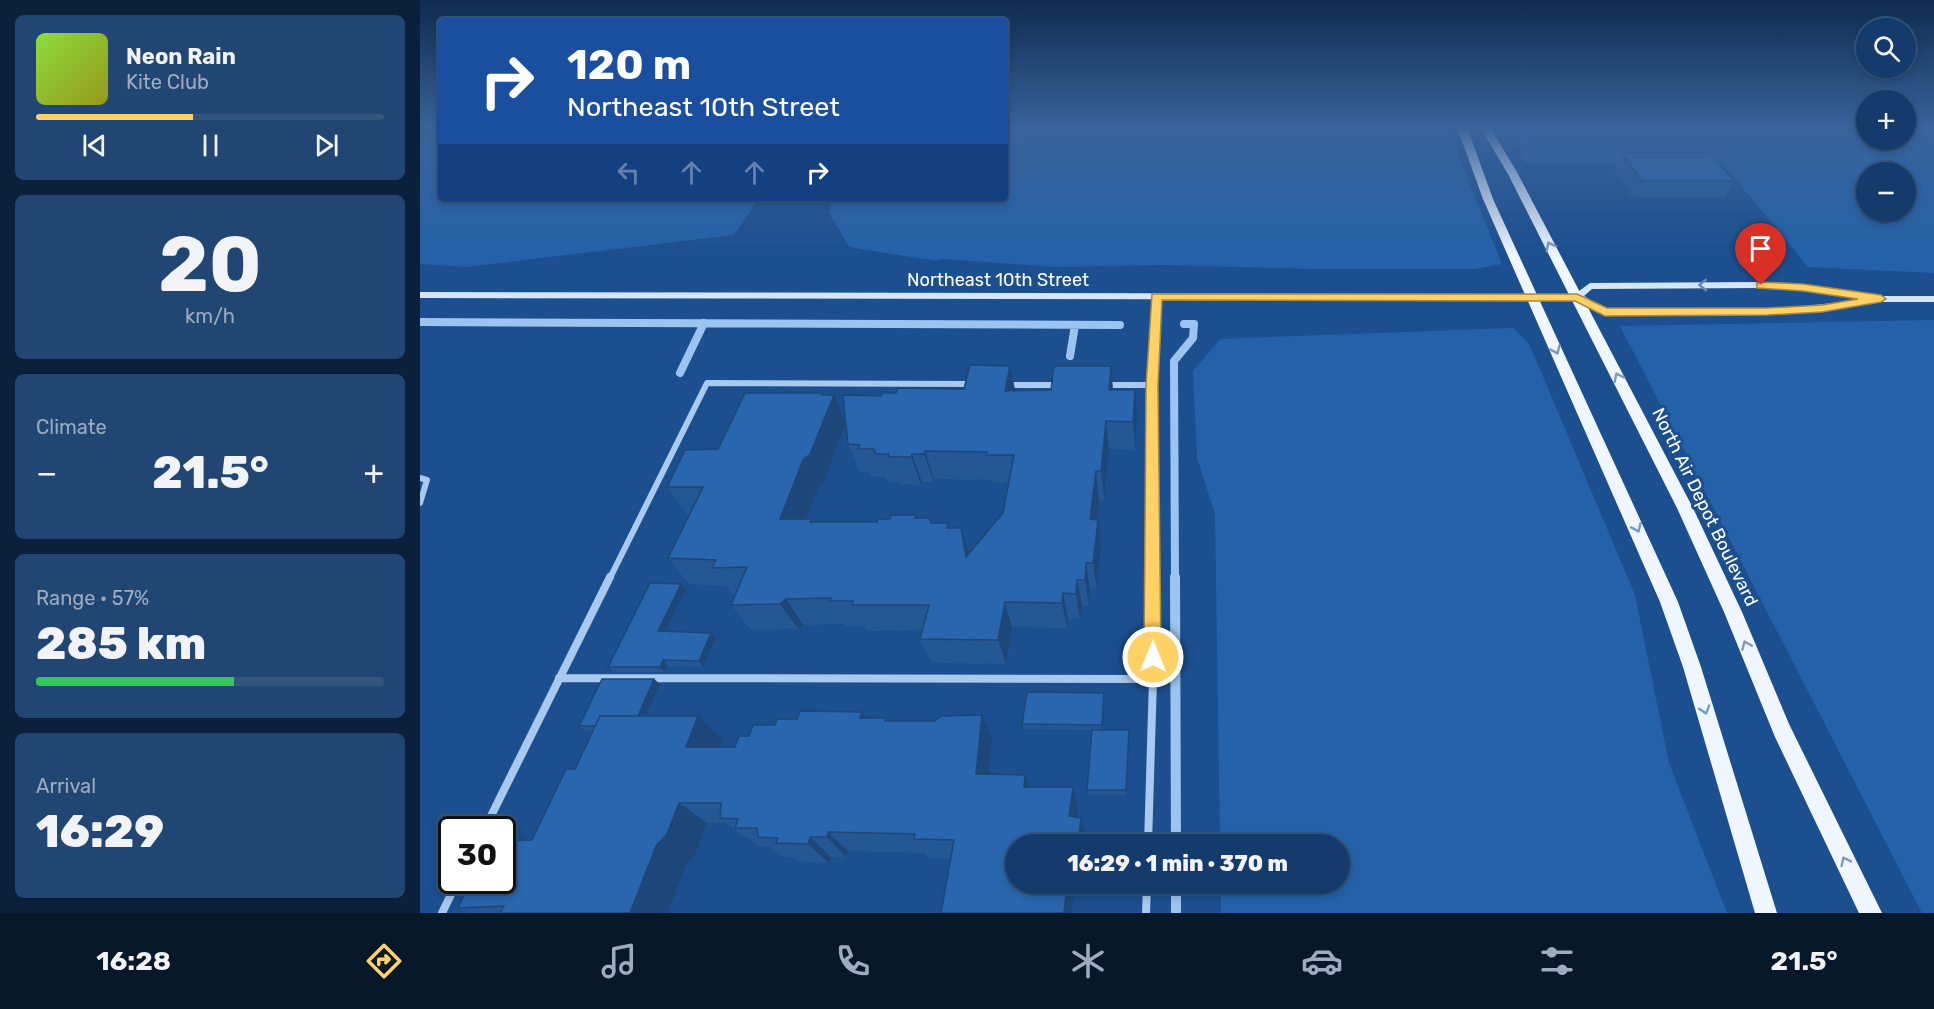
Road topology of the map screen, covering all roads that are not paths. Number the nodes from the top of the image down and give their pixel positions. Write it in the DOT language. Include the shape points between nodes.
graph roads {
  1 [pos="1477,170"];
  2 [pos="1510,170"];
  3 [pos="420,295"];
  4 [pos="1156,297"];
  5 [pos="1532,297"];
  6 [pos="1577,297"];
  7 [pos="1881,299"];
  8 [pos="1934,299"];
  9 [pos="976,384"];
  10 [pos="1000,384"];
  11 [pos="1070,385"];
  12 [pos="1093,385"];
  13 [pos="1152,386"];
  14 [pos="420,478"];
  15 [pos="420,503"];
  16 [pos="559,678"];
  17 [pos="1153,679"];
  18 [pos="491,816"];
  19 [pos="1148,834"];
  20 [pos="451,894"];
  21 [pos="1147,894"];
  22 [pos="442,913"];
  23 [pos="1146,913"];
  24 [pos="1767,913"];
  25 [pos="1871,913"];
  1 -- 5 [label="main road"];
  6 -- 2 [label="main road, North Air Depot Boulevard, one-way"];
  3 -- 4 [label="main road, Northeast 10th Street"];
  4 -- 5 [label="main road, Northeast 10th Street"];
  4 -- 13 [label="street"];
  5 -- 6 [label="main road, Northeast 10th Street"];
  5 -- 24 [label="main road, one-way" via="1669,602"];
  6 -- 7 [label="main road, Northeast 10th Street" via="1605,312 1767,312 1822,309"];
  7 -- 6 [label="main road, Northeast 10th Street, one-way" via="1761,285 1590,286"];
  25 -- 6 [label="main road, North Air Depot Boulevard, one-way" via="1782,730 1685,508"];
  7 -- 8 [label="main road, Northeast 10th Street"];
  9 -- 16 [label="street" via="707,383"];
  10 -- 11 [label="street"];
  12 -- 13 [label="street"];
  13 -- 17 [label="street"];
  14 -- 15 [label="street" via="427,480"];
  16 -- 17 [label="street"];
  16 -- 18 [label="street"];
  17 -- 19 [label="street"];
  20 -- 22 [label="street"];
  21 -- 23 [label="street"];
}
